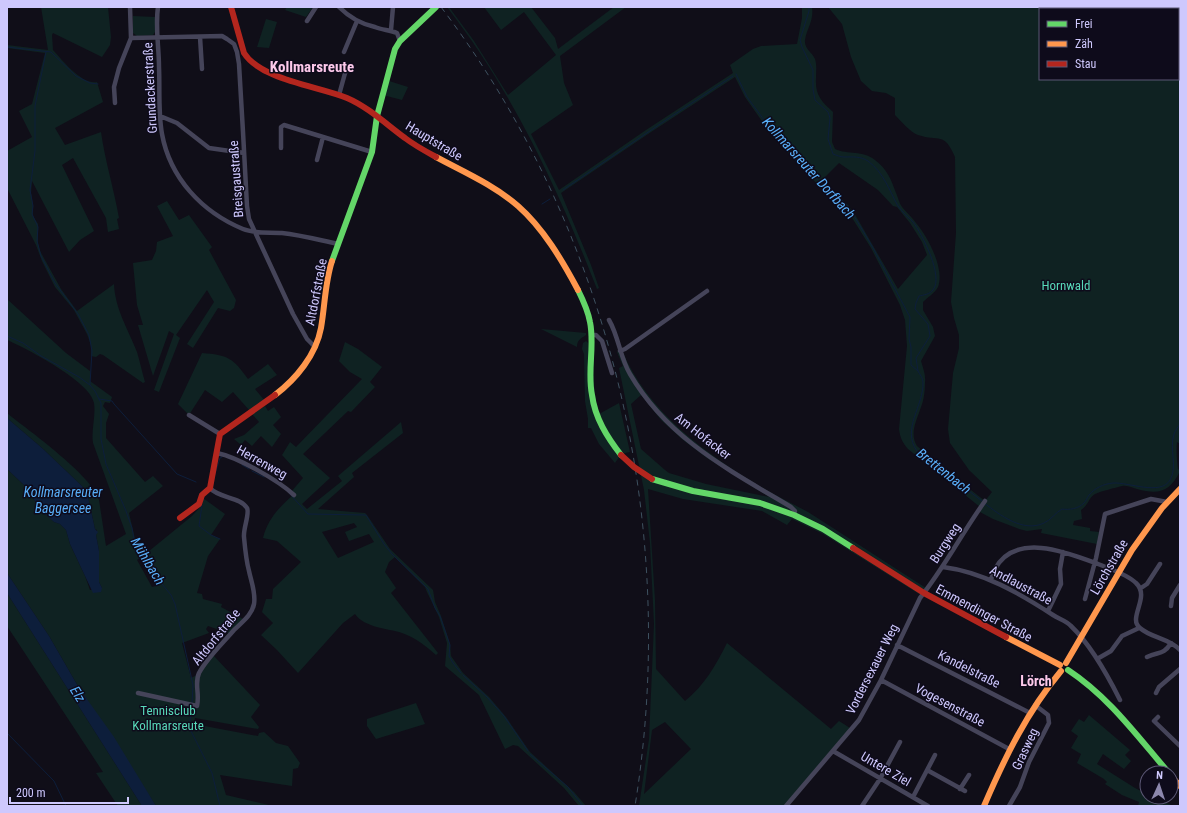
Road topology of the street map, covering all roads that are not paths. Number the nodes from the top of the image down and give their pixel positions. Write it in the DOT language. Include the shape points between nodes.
graph roads {
  1 [pos="130,7"];
  2 [pos="158,7"];
  3 [pos="316,7"];
  4 [pos="339,7"];
  5 [pos="393,7"];
  6 [pos="436,7"];
  7 [pos="233,8"];
  8 [pos="307,21"];
  9 [pos="357,21"];
  10 [pos="391,30"];
  11 [pos="200,36"];
  12 [pos="158,37"];
  13 [pos="131,38"];
  14 [pos="400,41"];
  15 [pos="240,42"];
  16 [pos="234,44"];
  17 [pos="344,52"];
  18 [pos="248,59"];
  19 [pos="238,64"];
  20 [pos="347,66"];
  21 [pos="202,69"];
  22 [pos="339,95"];
  23 [pos="114,103"];
  24 [pos="160,116"];
  25 [pos="377,116"];
  26 [pos="323,137"];
  27 [pos="281,148"];
  28 [pos="372,152"];
  29 [pos="244,153"];
  30 [pos="317,160"];
  31 [pos="253,232"];
  32 [pos="338,244"];
  33 [pos="707,291"];
  34 [pos="609,320"];
  35 [pos="591,335"];
  36 [pos="315,347"];
  37 [pos="620,351"];
  38 [pos="612,373"];
  39 [pos="189,415"];
  40 [pos="220,434"];
  41 [pos="217,453"];
  42 [pos="210,488"];
  43 [pos="1180,489"];
  44 [pos="294,495"];
  45 [pos="984,502"];
  46 [pos="1167,502"];
  47 [pos="794,515"];
  48 [pos="180,518"];
  49 [pos="1063,552"];
  50 [pos="1094,563"];
  51 [pos="1160,564"];
  52 [pos="943,567"];
  53 [pos="1118,572"];
  54 [pos="991,580"];
  55 [pos="1180,585"];
  56 [pos="1141,588"];
  57 [pos="924,593"];
  58 [pos="1085,599"];
  59 [pos="1171,606"];
  60 [pos="1048,611"];
  61 [pos="1139,628"];
  62 [pos="1082,639"];
  63 [pos="1171,643"];
  64 [pos="897,645"];
  65 [pos="1179,647"];
  66 [pos="1147,657"];
  67 [pos="1097,659"];
  68 [pos="1062,666"];
  69 [pos="1180,669"];
  70 [pos="881,680"];
  71 [pos="138,693"];
  72 [pos="1156,693"];
  73 [pos="1120,700"];
  74 [pos="1035,705"];
  75 [pos="1030,713"];
  76 [pos="1158,717"];
  77 [pos="900,742"];
  78 [pos="1180,746"];
  79 [pos="1009,749"];
  80 [pos="833,751"];
  81 [pos="934,755"];
  82 [pos="1162,765"];
  83 [pos="927,770"];
  84 [pos="968,775"];
  85 [pos="880,779"];
  86 [pos="913,797"];
  87 [pos="786,806"];
  88 [pos="862,806"];
  89 [pos="928,806"];
  90 [pos="984,806"];
  91 [pos="1009,806"];
  1 -- 13 [label="street"];
  2 -- 12 [label="street, Grundackerstraße"];
  3 -- 8 [label="street"];
  4 -- 9 [label="street"];
  5 -- 10 [label="street"];
  6 -- 14 [label="main road"];
  7 -- 15 [label="main road"];
  9 -- 10 [label="street"];
  9 -- 17 [label="street"];
  10 -- 14 [label="street" via="397,33"];
  11 -- 12 [label="street"];
  11 -- 16 [label="street" via="222,36"];
  11 -- 21 [label="street"];
  12 -- 13 [label="street"];
  12 -- 24 [label="street, Grundackerstraße"];
  13 -- 23 [label="street" via="114,87"];
  14 -- 25 [label="main road, Altdorfstraße" via="393,57"];
  15 -- 16 [label="street"];
  15 -- 18 [label="main road"];
  16 -- 19 [label="street, Breisgaustraße"];
  18 -- 19 [label="street"];
  18 -- 22 [label="main road, Hauptstraße" via="268,72"];
  19 -- 29 [label="street, Breisgaustraße"];
  20 -- 22 [label="street"];
  22 -- 25 [label="main road, Hauptstraße"];
  24 -- 29 [label="street" via="177,123 209,148"];
  24 -- 31 [label="street, Grundackerstraße" via="166,150 187,189 216,214"];
  25 -- 28 [label="main road, Altdorfstraße"];
  25 -- 35 [label="main road, Hauptstraße" via="412,143 479,179 530,218 579,293 587,312"];
  26 -- 27 [label="street" via="282,125"];
  26 -- 28 [label="street"];
  26 -- 30 [label="street"];
  28 -- 32 [label="main road, Altdorfstraße"];
  29 -- 31 [label="street, Breisgaustraße" via="246,206"];
  31 -- 32 [label="street, Grundackerstraße" via="282,233"];
  31 -- 36 [label="street, Breisgaustraße" via="306,339"];
  32 -- 36 [label="main road, Altdorfstraße" via="328,273 321,329"];
  33 -- 37 [label="street"];
  34 -- 37 [label="street, Am Hofacker"];
  35 -- 38 [label="street" via="596,335 602,341"];
  35 -- 47 [label="main road, Hauptstraße, bridge" via="590,382 596,415 609,440 634,467 652,479 687,490 760,503"];
  36 -- 40 [label="main road, Altdorfstraße" via="287,386"];
  37 -- 47 [label="street, Am Hofacker" via="639,388 675,430 722,465 791,507 795,511"];
  39 -- 40 [label="street"];
  40 -- 41 [label="main road"];
  41 -- 42 [label="main road"];
  41 -- 44 [label="street, Herrenweg" via="227,455 280,483"];
  42 -- 48 [label="main road" via="202,495 199,504"];
  42 -- 71 [label="street, Altdorfstraße" via="248,509 243,534 255,598 253,608 202,668 196,684 199,698 196,706"];
  43 -- 46 [label="main road, Lörchstraße"];
  45 -- 52 [label="street, Burgweg"];
  46 -- 50 [label="street" via="1151,499 1105,514"];
  46 -- 53 [label="main road, Lörchstraße" via="1141,535"];
  47 -- 57 [label="main road, Emmendinger Straße" via="828,532"];
  49 -- 50 [label="street"];
  49 -- 54 [label="street" via="1039,548 1017,550 1001,560"];
  49 -- 60 [label="street" via="1061,584"];
  50 -- 53 [label="street"];
  50 -- 58 [label="street"];
  51 -- 56 [label="street" via="1147,584"];
  52 -- 54 [label="street, Andlaustraße"];
  52 -- 57 [label="street, Burgweg"];
  53 -- 56 [label="street"];
  53 -- 62 [label="main road, Lörchstraße"];
  54 -- 60 [label="street, Andlaustraße"];
  55 -- 59 [label="street" via="1172,598"];
  56 -- 61 [label="street" via="1136,622"];
  57 -- 64 [label="street, Vordersexauer Weg"];
  57 -- 68 [label="main road, Emmendinger Straße"];
  60 -- 62 [label="street, Andlaustraße" via="1068,623"];
  61 -- 63 [label="street"];
  61 -- 67 [label="street" via="1122,636 1111,651"];
  62 -- 67 [label="street, Andlaustraße"];
  62 -- 68 [label="main road, Lörchstraße"];
  63 -- 65 [label="street"];
  63 -- 66 [label="street" via="1162,654"];
  64 -- 70 [label="street, Vordersexauer Weg"];
  64 -- 75 [label="street, Kandelstraße"];
  67 -- 73 [label="street, Andlaustraße"];
  68 -- 74 [label="main road, Lörchstraße"];
  68 -- 82 [label="main road" via="1069,666 1068,670 1109,702"];
  69 -- 72 [label="street" via="1159,687"];
  70 -- 79 [label="street, Vogesenstraße"];
  70 -- 80 [label="street, Vordersexauer Weg" via="859,720"];
  74 -- 75 [label="main road, Lörchstraße"];
  74 -- 91 [label="street, Grasweg" via="1048,715 1049,723"];
  75 -- 79 [label="main road, Lörchstraße"];
  76 -- 78 [label="street" via="1154,721"];
  77 -- 85 [label="street"];
  79 -- 90 [label="main road, Lörchstraße"];
  80 -- 85 [label="street, Untere Ziel"];
  80 -- 87 [label="street, Vordersexauer Weg"];
  81 -- 83 [label="street"];
  83 -- 84 [label="street" via="963,790"];
  83 -- 86 [label="street"];
  85 -- 86 [label="street, Untere Ziel"];
  85 -- 88 [label="street"];
  86 -- 89 [label="street, Untere Ziel"];
}
